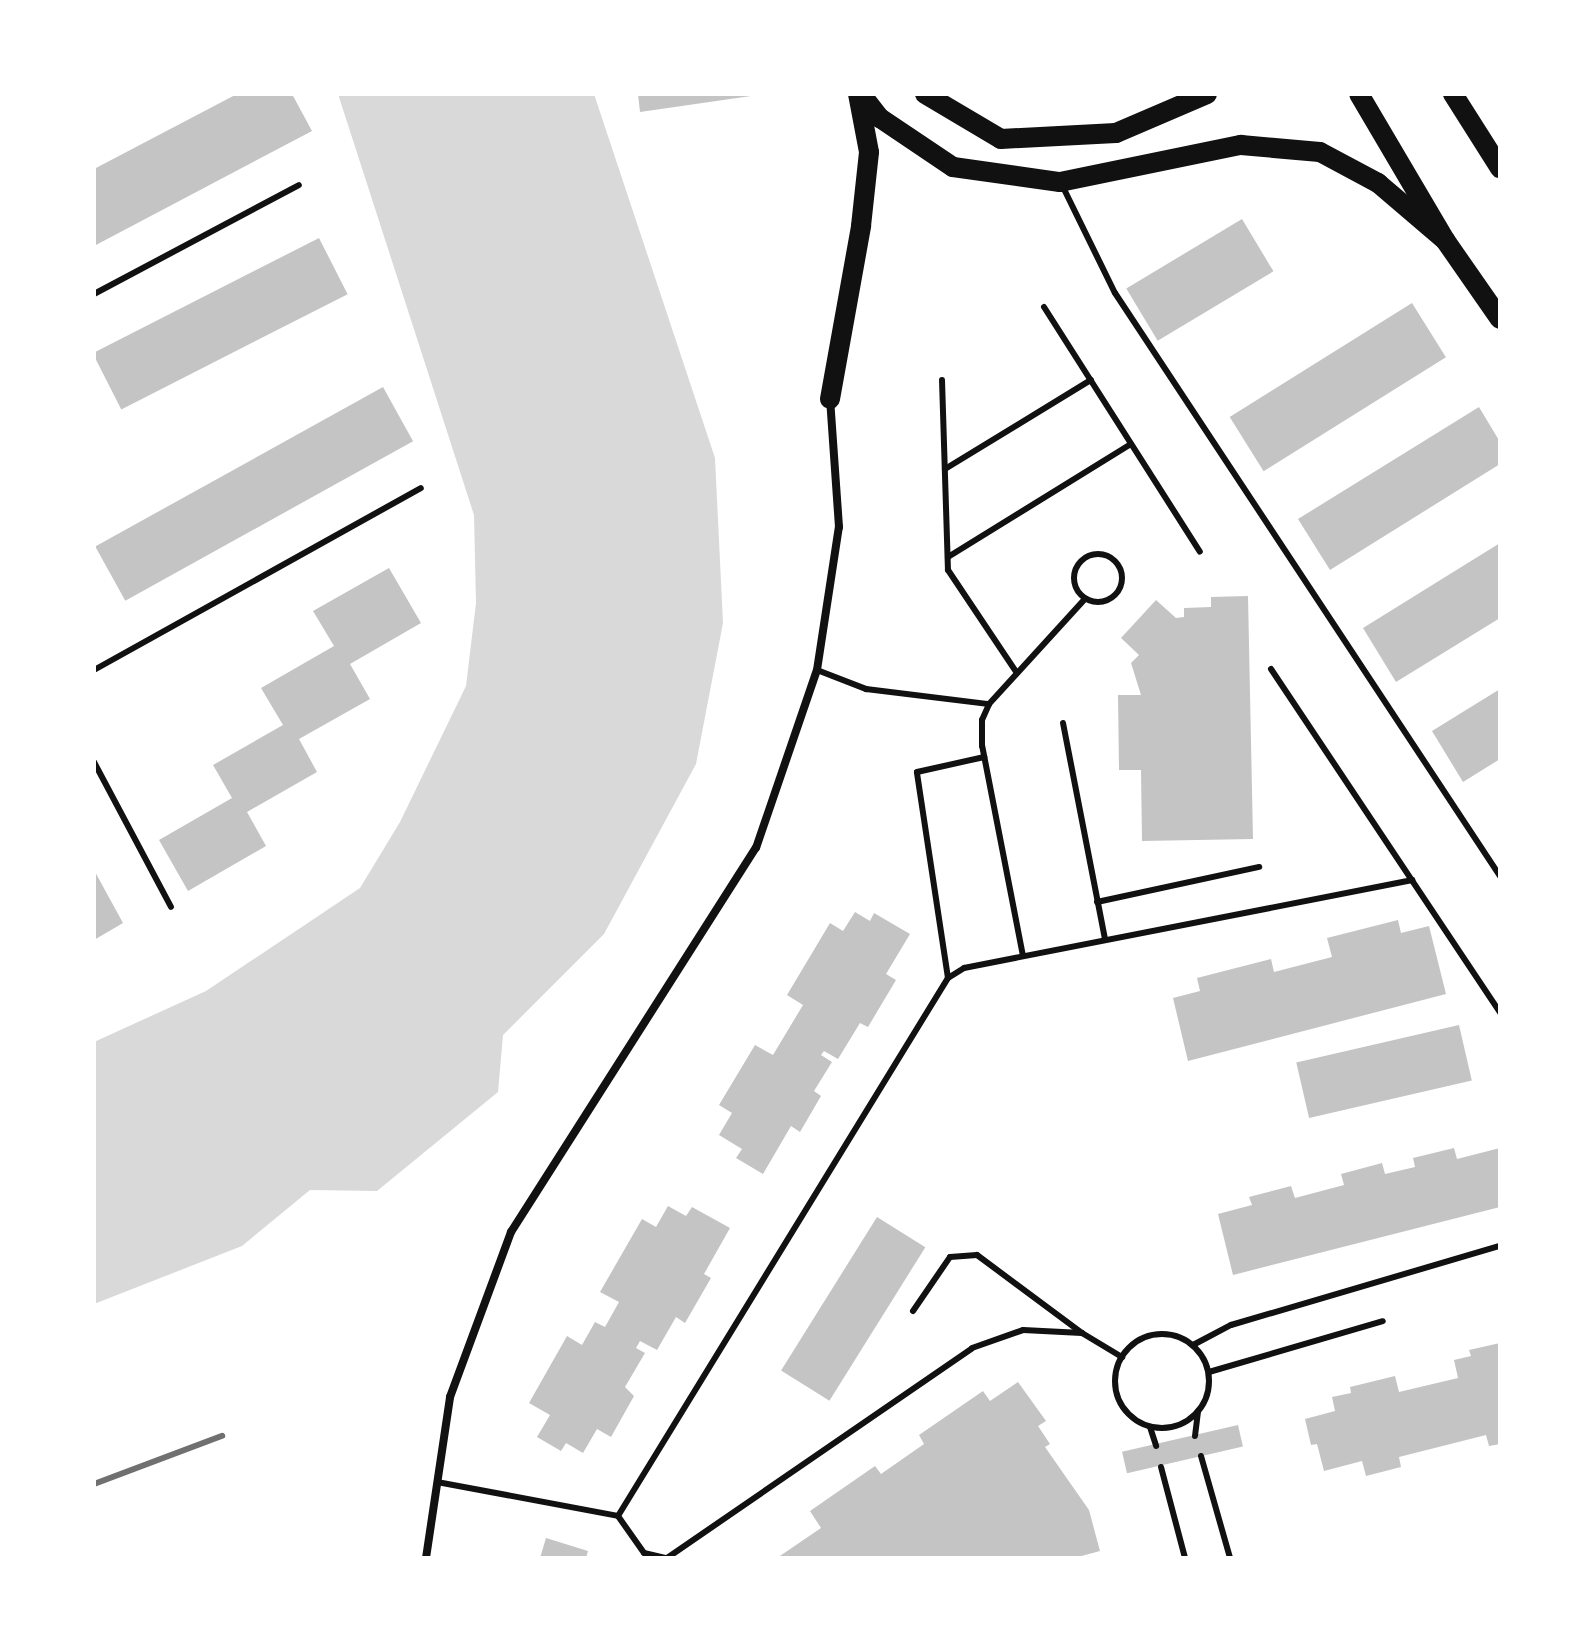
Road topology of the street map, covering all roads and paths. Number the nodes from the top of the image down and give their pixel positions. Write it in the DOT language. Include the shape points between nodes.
graph roads {
  1 [pos="859,94"];
  2 [pos="925,94"];
  3 [pos="1207,94"];
  4 [pos="1359,94"];
  5 [pos="1453,94"];
  6 [pos="1500,168"];
  7 [pos="1060,182"];
  8 [pos="299,185"];
  9 [pos="1445,240"];
  10 [pos="94,294"];
  11 [pos="1044,307"];
  12 [pos="1500,319"];
  13 [pos="942,380"];
  14 [pos="1091,380"];
  15 [pos="830,399"];
  16 [pos="1131,444"];
  17 [pos="945,469"];
  18 [pos="421,488"];
  19 [pos="1200,552"];
  20 [pos="948,557"];
  21 [pos="1085,599"];
  22 [pos="1271,669"];
  23 [pos="94,670"];
  24 [pos="817,670"];
  25 [pos="1017,673"];
  26 [pos="989,704"];
  27 [pos="1063,723"];
  28 [pos="984,757"];
  29 [pos="94,762"];
  30 [pos="102,777"];
  31 [pos="94,781"];
  32 [pos="1259,867"];
  33 [pos="1500,876"];
  34 [pos="1412,880"];
  35 [pos="1097,902"];
  36 [pos="171,907"];
  37 [pos="1105,940"];
  38 [pos="1023,956"];
  39 [pos="948,978"];
  40 [pos="1500,1013"];
  41 [pos="1500,1246"];
  42 [pos="913,1311"];
  43 [pos="1383,1321"];
  44 [pos="1082,1333"];
  45 [pos="1193,1345"];
  46 [pos="1122,1357"];
  47 [pos="1209,1372"];
  48 [pos="1199,1410"];
  49 [pos="1150,1427"];
  50 [pos="1195,1436"];
  51 [pos="1156,1446"];
  52 [pos="1201,1456"];
  53 [pos="1161,1467"];
  54 [pos="437,1482"];
  55 [pos="618,1516"];
  56 [pos="426,1558"];
  57 [pos="667,1558"];
  58 [pos="1185,1558"];
  59 [pos="1230,1558"];
  1 -- 7 [label="main road" via="880,118 953,167"];
  1 -- 15 [label="main road" via="869,152"];
  2 -- 3 [label="main road" via="1001,139 1116,133"];
  4 -- 9 [label="main road"];
  5 -- 6 [label="main road"];
  7 -- 9 [label="main road" via="1241,145 1320,152 1378,183"];
  7 -- 33 [label="lane" via="1115,293"];
  8 -- 10 [label="lane"];
  9 -- 12 [label="main road"];
  11 -- 14 [label="lane"];
  13 -- 17 [label="lane"];
  14 -- 16 [label="lane"];
  14 -- 17 [label="lane"];
  15 -- 24 [label="street" via="839,527"];
  16 -- 19 [label="lane"];
  16 -- 20 [label="lane"];
  17 -- 20 [label="lane"];
  18 -- 23 [label="lane"];
  20 -- 25 [label="lane" via="948,570"];
  21 -- 21 [label="lane" via="1109,600 1120,589 1119,566 1107,555 1084,558 1075,571 1075,586"];
  21 -- 25 [label="lane"];
  22 -- 34 [label="lane"];
  24 -- 26 [label="lane" via="866,689"];
  24 -- 54 [label="street" via="756,848 511,1232 450,1397"];
  25 -- 26 [label="lane"];
  26 -- 28 [label="lane" via="982,720"];
  27 -- 35 [label="lane"];
  28 -- 38 [label="lane"];
  28 -- 39 [label="lane" via="917,772"];
  29 -- 30 [label="lane"];
  30 -- 31 [label="lane"];
  30 -- 36 [label="lane"];
  32 -- 35 [label="lane"];
  34 -- 37 [label="lane"];
  34 -- 40 [label="lane"];
  35 -- 37 [label="lane"];
  37 -- 38 [label="lane"];
  38 -- 39 [label="lane" via="964,968"];
  39 -- 55 [label="lane"];
  41 -- 45 [label="lane" via="1231,1325"];
  42 -- 44 [label="lane" via="950,1257 977,1255"];
  43 -- 47 [label="lane"];
  44 -- 46 [label="lane"];
  44 -- 57 [label="lane" via="1023,1330 972,1348"];
  45 -- 46 [label="lane" via="1163,1334 1139,1340"];
  45 -- 47 [label="lane"];
  46 -- 49 [label="lane" via="1116,1371 1118,1399"];
  47 -- 48 [label="lane" via="1209,1389"];
  48 -- 49 [label="lane" via="1178,1425"];
  48 -- 50 [label="lane"];
  49 -- 51 [label="lane"];
  52 -- 59 [label="lane"];
  53 -- 58 [label="lane"];
  54 -- 55 [label="lane"];
  54 -- 56 [label="street"];
  55 -- 57 [label="lane" via="644,1553"];
}
